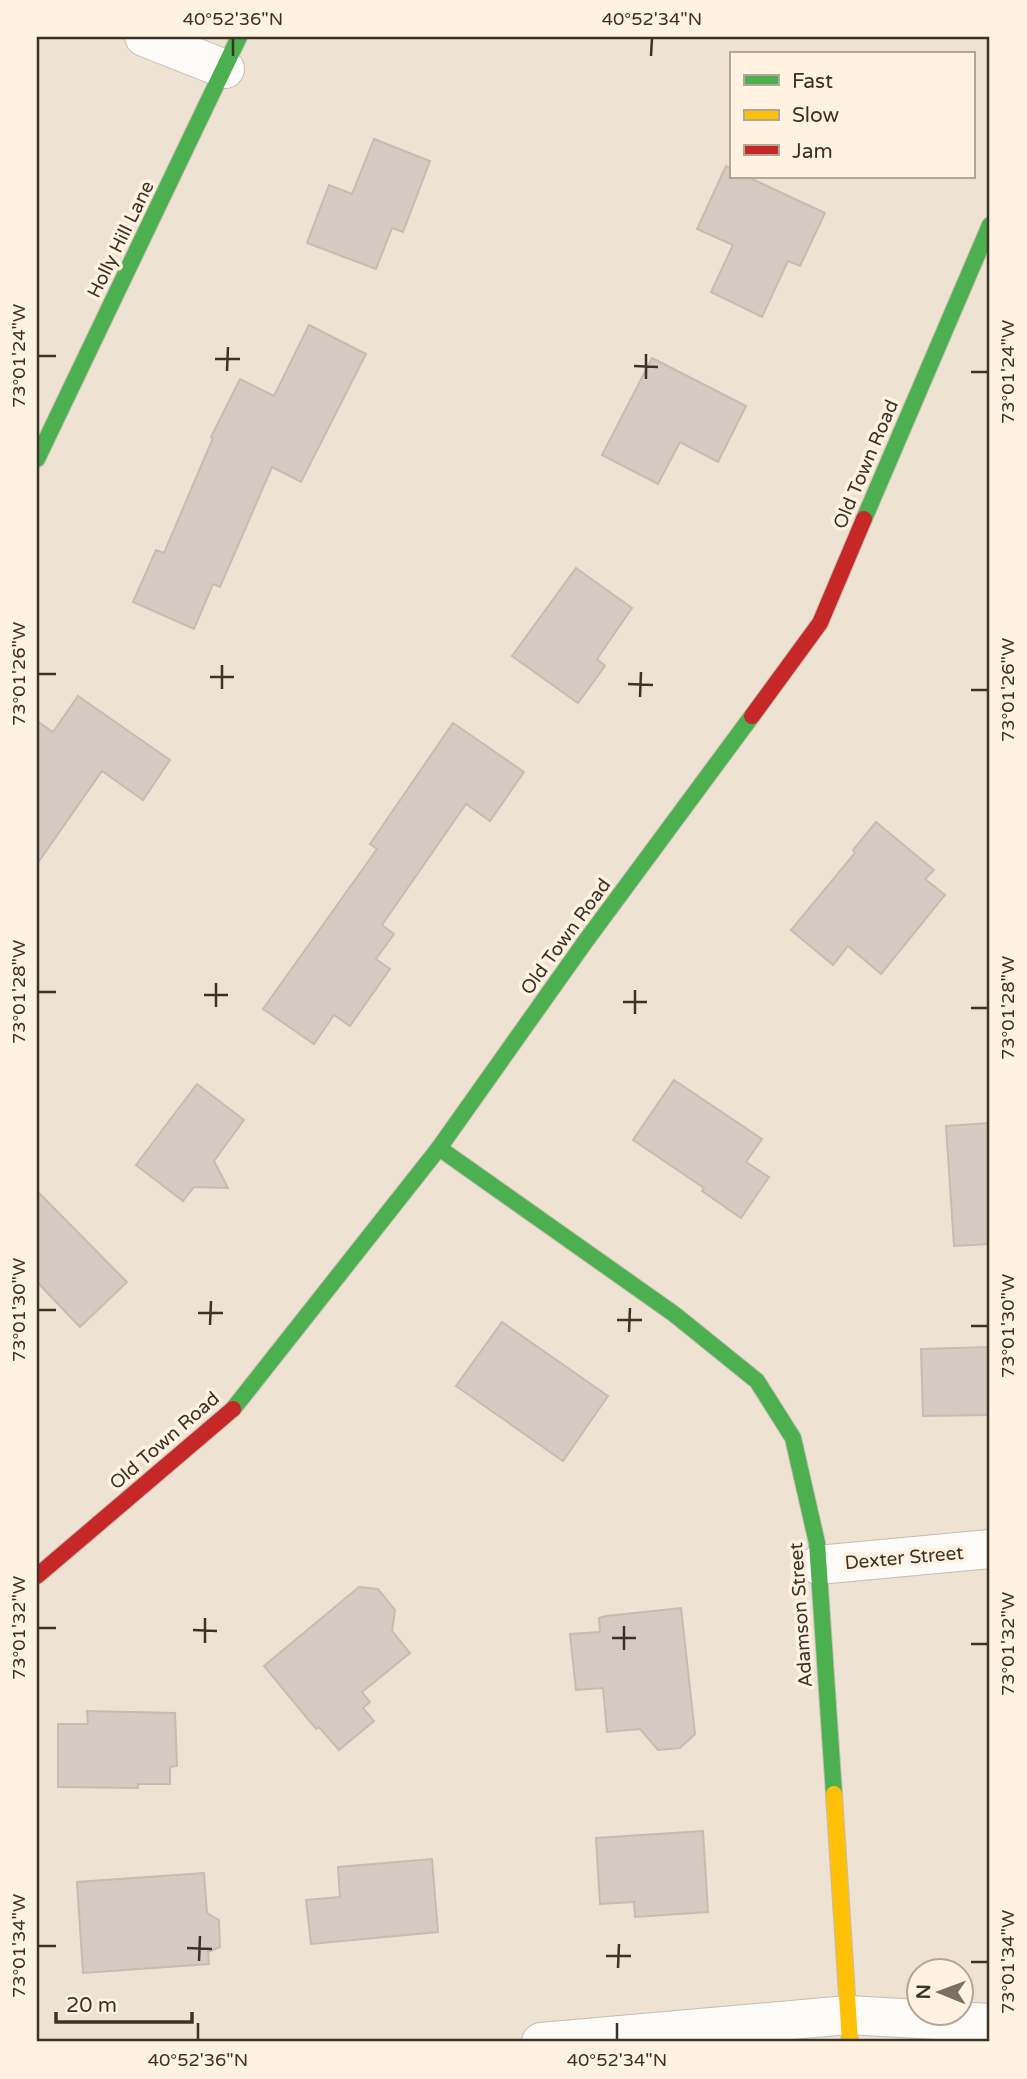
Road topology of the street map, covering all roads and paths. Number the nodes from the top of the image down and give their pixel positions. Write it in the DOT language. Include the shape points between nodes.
graph roads {
  1 [pos="144,37"];
  2 [pos="232,53"];
  3 [pos="990,225"];
  4 [pos="37,459"];
  5 [pos="439,1148"];
  6 [pos="990,1549"];
  7 [pos="818,1565"];
  8 [pos="37,1576"];
  9 [pos="990,2023"];
  10 [pos="849,2029"];
  11 [pos="541,2042"];
  1 -- 2 [label="street"];
  2 -- 4 [label="main road, Holly Hill Lane"];
  3 -- 5 [label="main road, Old Town Road" via="820,623"];
  5 -- 7 [label="main road, Adamson Street" via="674,1314 757,1381 793,1438"];
  5 -- 8 [label="main road, Old Town Road" via="229,1414"];
  6 -- 7 [label="street, Dexter Street"];
  7 -- 10 [label="main road, Adamson Street"];
  9 -- 10 [label="street"];
  10 -- 11 [label="street"];
}
